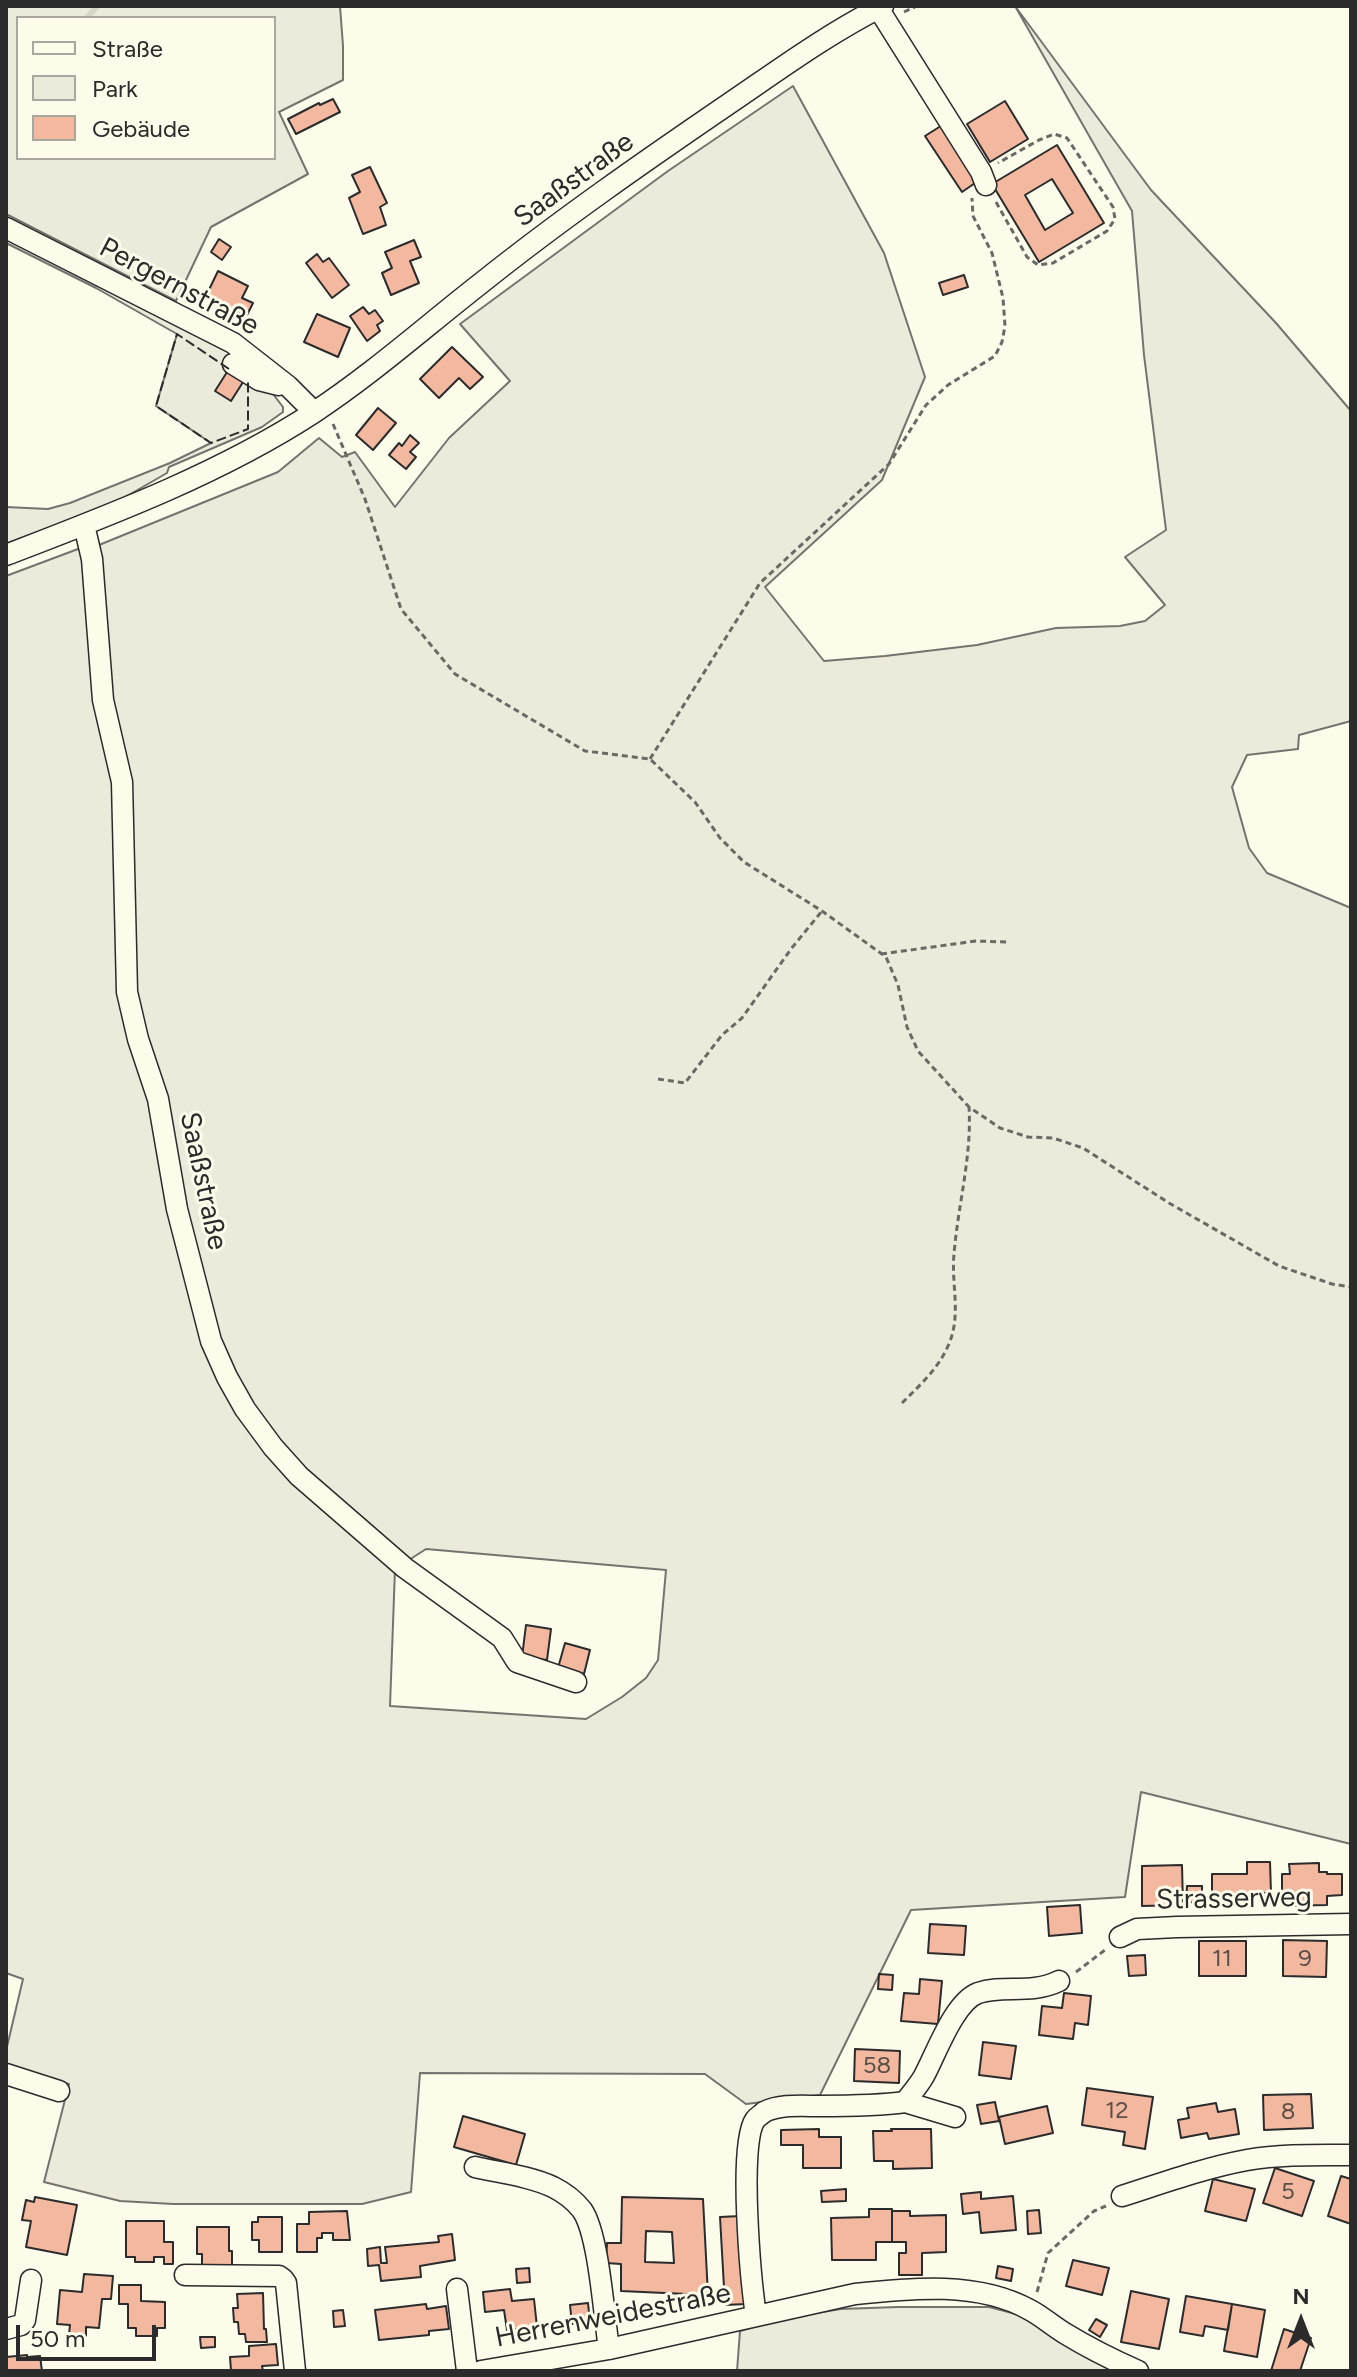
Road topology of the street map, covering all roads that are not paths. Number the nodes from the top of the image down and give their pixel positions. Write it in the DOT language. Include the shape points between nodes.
graph roads {
  1 [pos="880,7"];
  2 [pos="984,178"];
  3 [pos="6,228"];
  4 [pos="233,364"];
  5 [pos="288,386"];
  6 [pos="320,408"];
  7 [pos="84,525"];
  8 [pos="6,555"];
  9 [pos="576,1682"];
  10 [pos="1351,1924"];
  11 [pos="1120,1937"];
  12 [pos="1059,1981"];
  13 [pos="6,2074"];
  14 [pos="59,2091"];
  15 [pos="905,2102"];
  16 [pos="955,2117"];
  17 [pos="1351,2155"];
  18 [pos="475,2167"];
  19 [pos="1122,2196"];
  20 [pos="185,2275"];
  21 [pos="31,2280"];
  22 [pos="457,2289"];
  23 [pos="756,2316"];
  24 [pos="6,2329"];
  25 [pos="609,2349"];
  26 [pos="295,2371"];
  27 [pos="467,2371"];
  28 [pos="481,2371"];
  29 [pos="1138,2371"];
  1 -- 2 [label="street, Saaßstraße"];
  1 -- 6 [label="street, Saaßstraße" via="820,42 587,204"];
  3 -- 5 [label="street, Pergernstraße" via="233,343"];
  4 -- 5 [label="street" via="270,385"];
  5 -- 6 [label="street, Pergernstraße"];
  6 -- 7 [label="street, Saaßstraße" via="223,463"];
  7 -- 8 [label="street, Saaßstraße"];
  7 -- 9 [label="street, Saaßstraße" via="92,559 103,700 122,782 127,992 158,1099 177,1209 216,1353 245,1409 299,1476 405,1568 502,1638 517,1662"];
  10 -- 11 [label="street, Strasserweg" via="1137,1929"];
  12 -- 15 [label="street" via="1045,1988 974,1994 959,2009"];
  13 -- 14 [label="street"];
  15 -- 16 [label="street"];
  15 -- 23 [label="street, Herrenweidestraße" via="785,2106 755,2120 747,2178"];
  17 -- 19 [label="street" via="1248,2160"];
  18 -- 25 [label="street" via="554,2187 582,2210 590,2226"];
  20 -- 26 [label="street" via="283,2279"];
  21 -- 24 [label="street" via="25,2320"];
  22 -- 27 [label="street, Herrenweidestraße"];
  23 -- 25 [label="street, Herrenweidestraße"];
  23 -- 29 [label="street, Herrenweidestraße" via="855,2294 973,2291 1030,2310"];
  25 -- 28 [label="street, Herrenweidestraße"];
}
